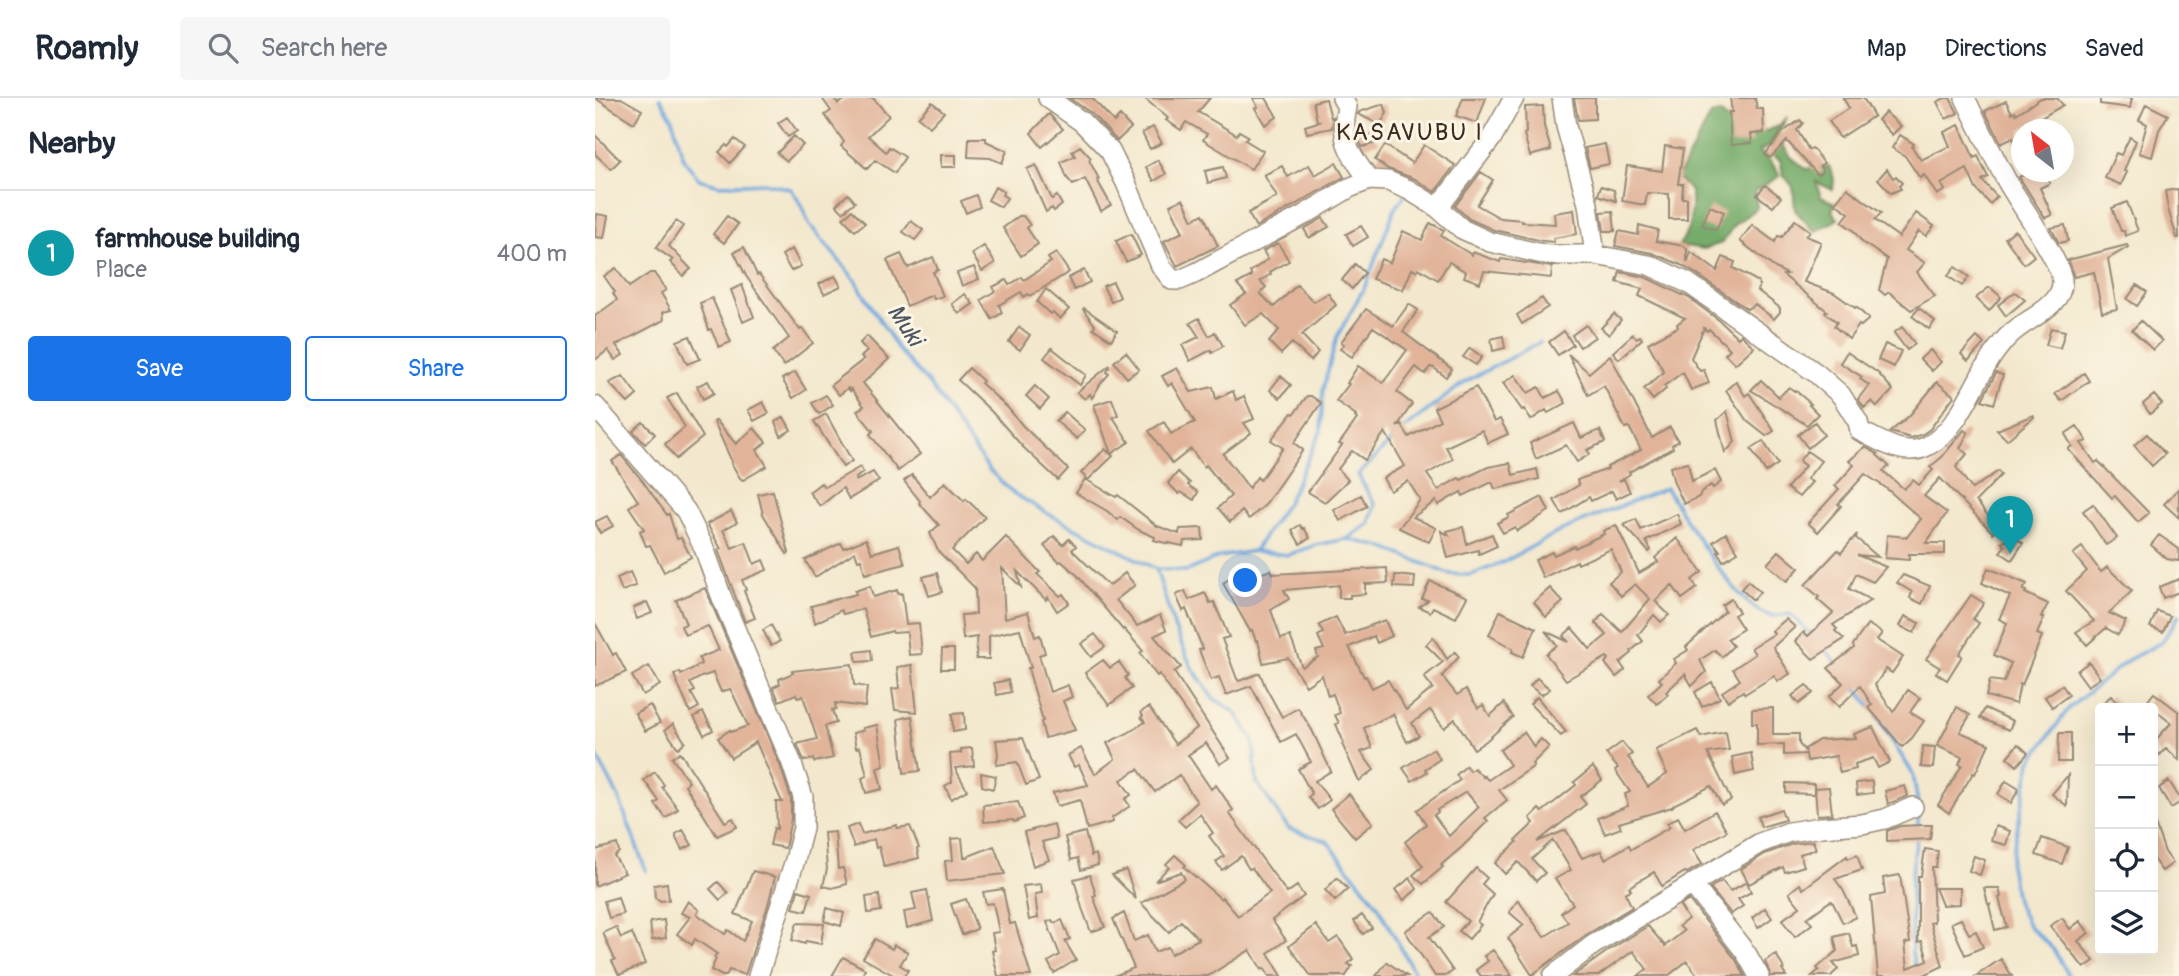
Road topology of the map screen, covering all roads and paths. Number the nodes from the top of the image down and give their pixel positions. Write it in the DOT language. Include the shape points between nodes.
graph roads {
  1 [pos="1048,98"];
  2 [pos="1342,98"];
  3 [pos="1514,98"];
  4 [pos="1562,98"];
  5 [pos="1965,98"];
  6 [pos="1369,180"];
  7 [pos="1438,208"];
  8 [pos="1595,255"];
  9 [pos="595,406"];
  10 [pos="1913,807"];
  11 [pos="1692,884"];
  12 [pos="758,976"];
  13 [pos="1553,976"];
  14 [pos="1759,976"];
  1 -- 6 [label="street" via="1082,122 1110,151 1161,266 1172,280 1196,273"];
  2 -- 6 [label="street" via="1347,107 1342,124 1349,151"];
  3 -- 7 [label="street" via="1491,139"];
  4 -- 8 [label="street" via="1588,204"];
  5 -- 8 [label="street" via="2054,260 2062,292 1998,348 1957,416 1928,446 1910,452 1860,431 1841,395 1816,373 1688,284 1649,265"];
  6 -- 7 [label="street" via="1388,181"];
  7 -- 8 [label="street" via="1461,229 1490,242 1547,255"];
  9 -- 12 [label="street" via="686,511 803,797 803,828 795,860"];
  10 -- 11 [label="street" via="1861,824 1789,832"];
  11 -- 13 [label="street" via="1593,945"];
  11 -- 14 [label="street"];
}
